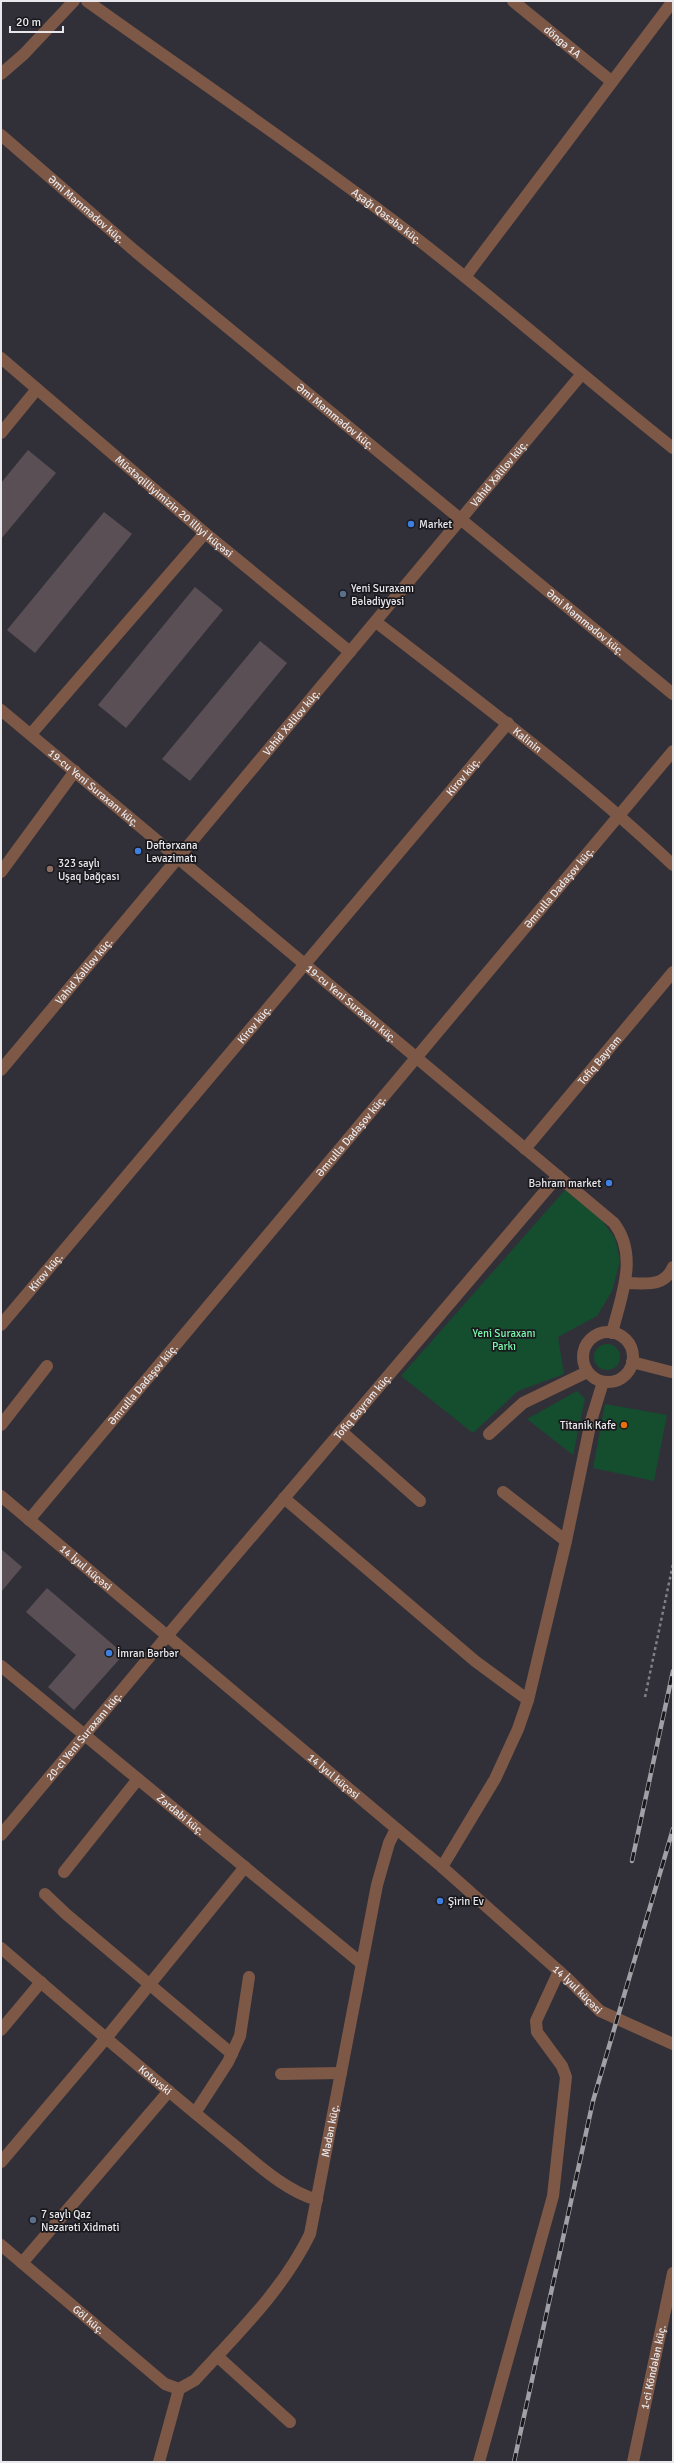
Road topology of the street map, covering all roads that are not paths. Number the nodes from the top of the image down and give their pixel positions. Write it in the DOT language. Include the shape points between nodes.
graph roads {
  1 [pos="74,1"];
  2 [pos="87,1"];
  3 [pos="513,1"];
  4 [pos="673,1"];
  5 [pos="1,74"];
  6 [pos="611,81"];
  7 [pos="1,135"];
  8 [pos="465,277"];
  9 [pos="1,358"];
  10 [pos="581,375"];
  11 [pos="37,389"];
  12 [pos="1,433"];
  13 [pos="673,448"];
  14 [pos="462,519"];
  15 [pos="205,533"];
  16 [pos="376,622"];
  17 [pos="350,652"];
  18 [pos="673,694"];
  19 [pos="1,710"];
  20 [pos="508,724"];
  21 [pos="31,734"];
  22 [pos="673,752"];
  23 [pos="75,771"];
  24 [pos="620,815"];
  25 [pos="178,858"];
  26 [pos="673,865"];
  27 [pos="1,872"];
  28 [pos="305,965"];
  29 [pos="673,972"];
  30 [pos="416,1057"];
  31 [pos="1,1070"];
  32 [pos="525,1149"];
  33 [pos="558,1176"];
  34 [pos="673,1267"];
  35 [pos="624,1283"];
  36 [pos="1,1325"];
  37 [pos="612,1333"];
  38 [pos="632,1362"];
  39 [pos="47,1366"];
  40 [pos="587,1372"];
  41 [pos="671,1372"];
  42 [pos="603,1382"];
  43 [pos="1,1425"];
  44 [pos="341,1431"];
  45 [pos="489,1434"];
  46 [pos="503,1492"];
  47 [pos="1,1496"];
  48 [pos="284,1498"];
  49 [pos="420,1501"];
  50 [pos="29,1520"];
  51 [pos="566,1541"];
  52 [pos="166,1636"];
  53 [pos="1,1666"];
  54 [pos="528,1700"];
  55 [pos="85,1735"];
  56 [pos="138,1779"];
  57 [pos="396,1829"];
  58 [pos="1,1835"];
  59 [pos="244,1867"];
  60 [pos="442,1867"];
  61 [pos="64,1872"];
  62 [pos="45,1894"];
  63 [pos="1,1948"];
  64 [pos="361,1963"];
  65 [pos="559,1971"];
  66 [pos="249,1977"];
  67 [pos="41,1982"];
  68 [pos="149,1984"];
  69 [pos="1,2030"];
  70 [pos="107,2037"];
  71 [pos="673,2044"];
  72 [pos="232,2054"];
  73 [pos="281,2074"];
  74 [pos="341,2074"];
  75 [pos="168,2091"];
  76 [pos="195,2113"];
  77 [pos="1,2162"];
  78 [pos="317,2200"];
  79 [pos="1,2245"];
  80 [pos="22,2263"];
  81 [pos="673,2273"];
  82 [pos="217,2356"];
  83 [pos="180,2389"];
  84 [pos="290,2422"];
  85 [pos="159,2462"];
  86 [pos="480,2462"];
  87 [pos="633,2462"];
  1 -- 5 [label="street" via="24,54"];
  2 -- 8 [label="street, Aşağı Qəsəbə küç." via="360,195"];
  3 -- 6 [label="street, döngə 1A"];
  4 -- 6 [label="street"];
  6 -- 8 [label="street"];
  7 -- 14 [label="street, Əmi Məmmədov küç." via="142,258"];
  8 -- 10 [label="street, Aşağı Qəsəbə küç."];
  9 -- 11 [label="street, Müstəqilliyimizin 20 illiyi küçəsi"];
  10 -- 13 [label="street, Aşağı Qəsəbə küç."];
  10 -- 14 [label="street, Vahid Xəlilov küç."];
  11 -- 12 [label="street"];
  11 -- 15 [label="street, Müstəqilliyimizin 20 illiyi küçəsi"];
  14 -- 16 [label="street, Vahid Xəlilov küç."];
  14 -- 18 [label="street, Əmi Məmmədov küç."];
  15 -- 17 [label="street, Müstəqilliyimizin 20 illiyi küçəsi"];
  15 -- 21 [label="street"];
  16 -- 17 [label="street, Vahid Xəlilov küç."];
  16 -- 20 [label="street, Kalinin"];
  17 -- 25 [label="street, Vahid Xəlilov küç."];
  19 -- 21 [label="street, 19-cu Yeni Suraxanı küç."];
  20 -- 24 [label="street, Kalinin"];
  20 -- 28 [label="street, Kirov küç."];
  21 -- 23 [label="street, 19-cu Yeni Suraxanı küç."];
  22 -- 24 [label="street, Əmrulla Dadaşov küç."];
  23 -- 25 [label="street, 19-cu Yeni Suraxanı küç."];
  23 -- 27 [label="street"];
  24 -- 26 [label="street, Kalinin"];
  24 -- 30 [label="street, Əmrulla Dadaşov küç."];
  25 -- 28 [label="street, 19-cu Yeni Suraxanı küç."];
  25 -- 31 [label="street, Vahid Xəlilov küç."];
  28 -- 30 [label="street, 19-cu Yeni Suraxanı küç."];
  28 -- 36 [label="street, Kirov küç."];
  29 -- 32 [label="street, Tofiq Bayram"];
  30 -- 32 [label="street, 19-cu Yeni Suraxanı küç."];
  30 -- 50 [label="street, Əmrulla Dadaşov küç."];
  32 -- 33 [label="street, 19-cu Yeni Suraxanı küç."];
  33 -- 35 [label="street, 19-cu Yeni Suraxanı küç." via="614,1223 621,1233 628,1256"];
  33 -- 44 [label="street, Tofiq Bayram küç."];
  34 -- 35 [label="street" via="669,1275 657,1283"];
  35 -- 37 [label="street, 19-cu Yeni Suraxanı küç."];
  37 -- 38 [label="street" via="621,1336 628,1343 632,1352"];
  37 -- 40 [label="street" via="598,1335 586,1344 583,1363"];
  38 -- 41 [label="street"];
  38 -- 42 [label="street" via="629,1371 622,1378 613,1382"];
  39 -- 43 [label="street"];
  40 -- 42 [label="street"];
  40 -- 45 [label="street" via="523,1403"];
  42 -- 51 [label="street" via="591,1420"];
  44 -- 48 [label="street, Tofiq Bayram küç."];
  44 -- 49 [label="street"];
  46 -- 51 [label="street"];
  47 -- 50 [label="street, 14 İyul küçəsi"];
  48 -- 52 [label="street, Tofiq Bayram küç."];
  48 -- 54 [label="street" via="475,1661"];
  50 -- 52 [label="street, 14 İyul küçəsi"];
  51 -- 54 [label="street"];
  52 -- 55 [label="street, 20-ci Yeni Suraxanı küç."];
  52 -- 57 [label="street, 14 İyul küçəsi"];
  53 -- 55 [label="street, Zərdabi küç."];
  54 -- 60 [label="street" via="518,1729 495,1778"];
  55 -- 56 [label="street, Zərdabi küç."];
  55 -- 58 [label="street, 20-ci Yeni Suraxanı küç."];
  56 -- 59 [label="street, Zərdabi küç."];
  56 -- 61 [label="street"];
  57 -- 60 [label="street, 14 İyul küçəsi"];
  57 -- 64 [label="street, Mədən küç." via="383,1864"];
  59 -- 64 [label="street, Zərdabi küç."];
  59 -- 68 [label="street"];
  60 -- 65 [label="street, 14 İyul küçəsi"];
  62 -- 68 [label="street"];
  63 -- 67 [label="street, Kotovski"];
  64 -- 74 [label="street, Mədən küç."];
  65 -- 71 [label="street, 14 İyul küçəsi" via="600,2011"];
  65 -- 86 [label="street" via="536,2021 537,2032 562,2066 566,2077 553,2196"];
  66 -- 72 [label="street" via="240,2036"];
  67 -- 69 [label="street"];
  67 -- 70 [label="street, Kotovski"];
  68 -- 70 [label="street"];
  68 -- 72 [label="street"];
  70 -- 75 [label="street, Kotovski"];
  70 -- 77 [label="street"];
  72 -- 76 [label="street"];
  73 -- 74 [label="street"];
  74 -- 78 [label="street, Mədən küç."];
  75 -- 76 [label="street, Kotovski"];
  75 -- 80 [label="street"];
  76 -- 78 [label="street, Kotovski" via="294,2191"];
  78 -- 82 [label="street, Mədən küç." via="310,2234 302,2250 277,2287"];
  79 -- 80 [label="street, Göl küç."];
  80 -- 83 [label="street, Göl küç." via="164,2384"];
  81 -- 87 [label="street, 1-ci Köndələn küç."];
  82 -- 83 [label="street, Mədən küç." via="195,2380"];
  82 -- 84 [label="street"];
  83 -- 85 [label="street"];
}
